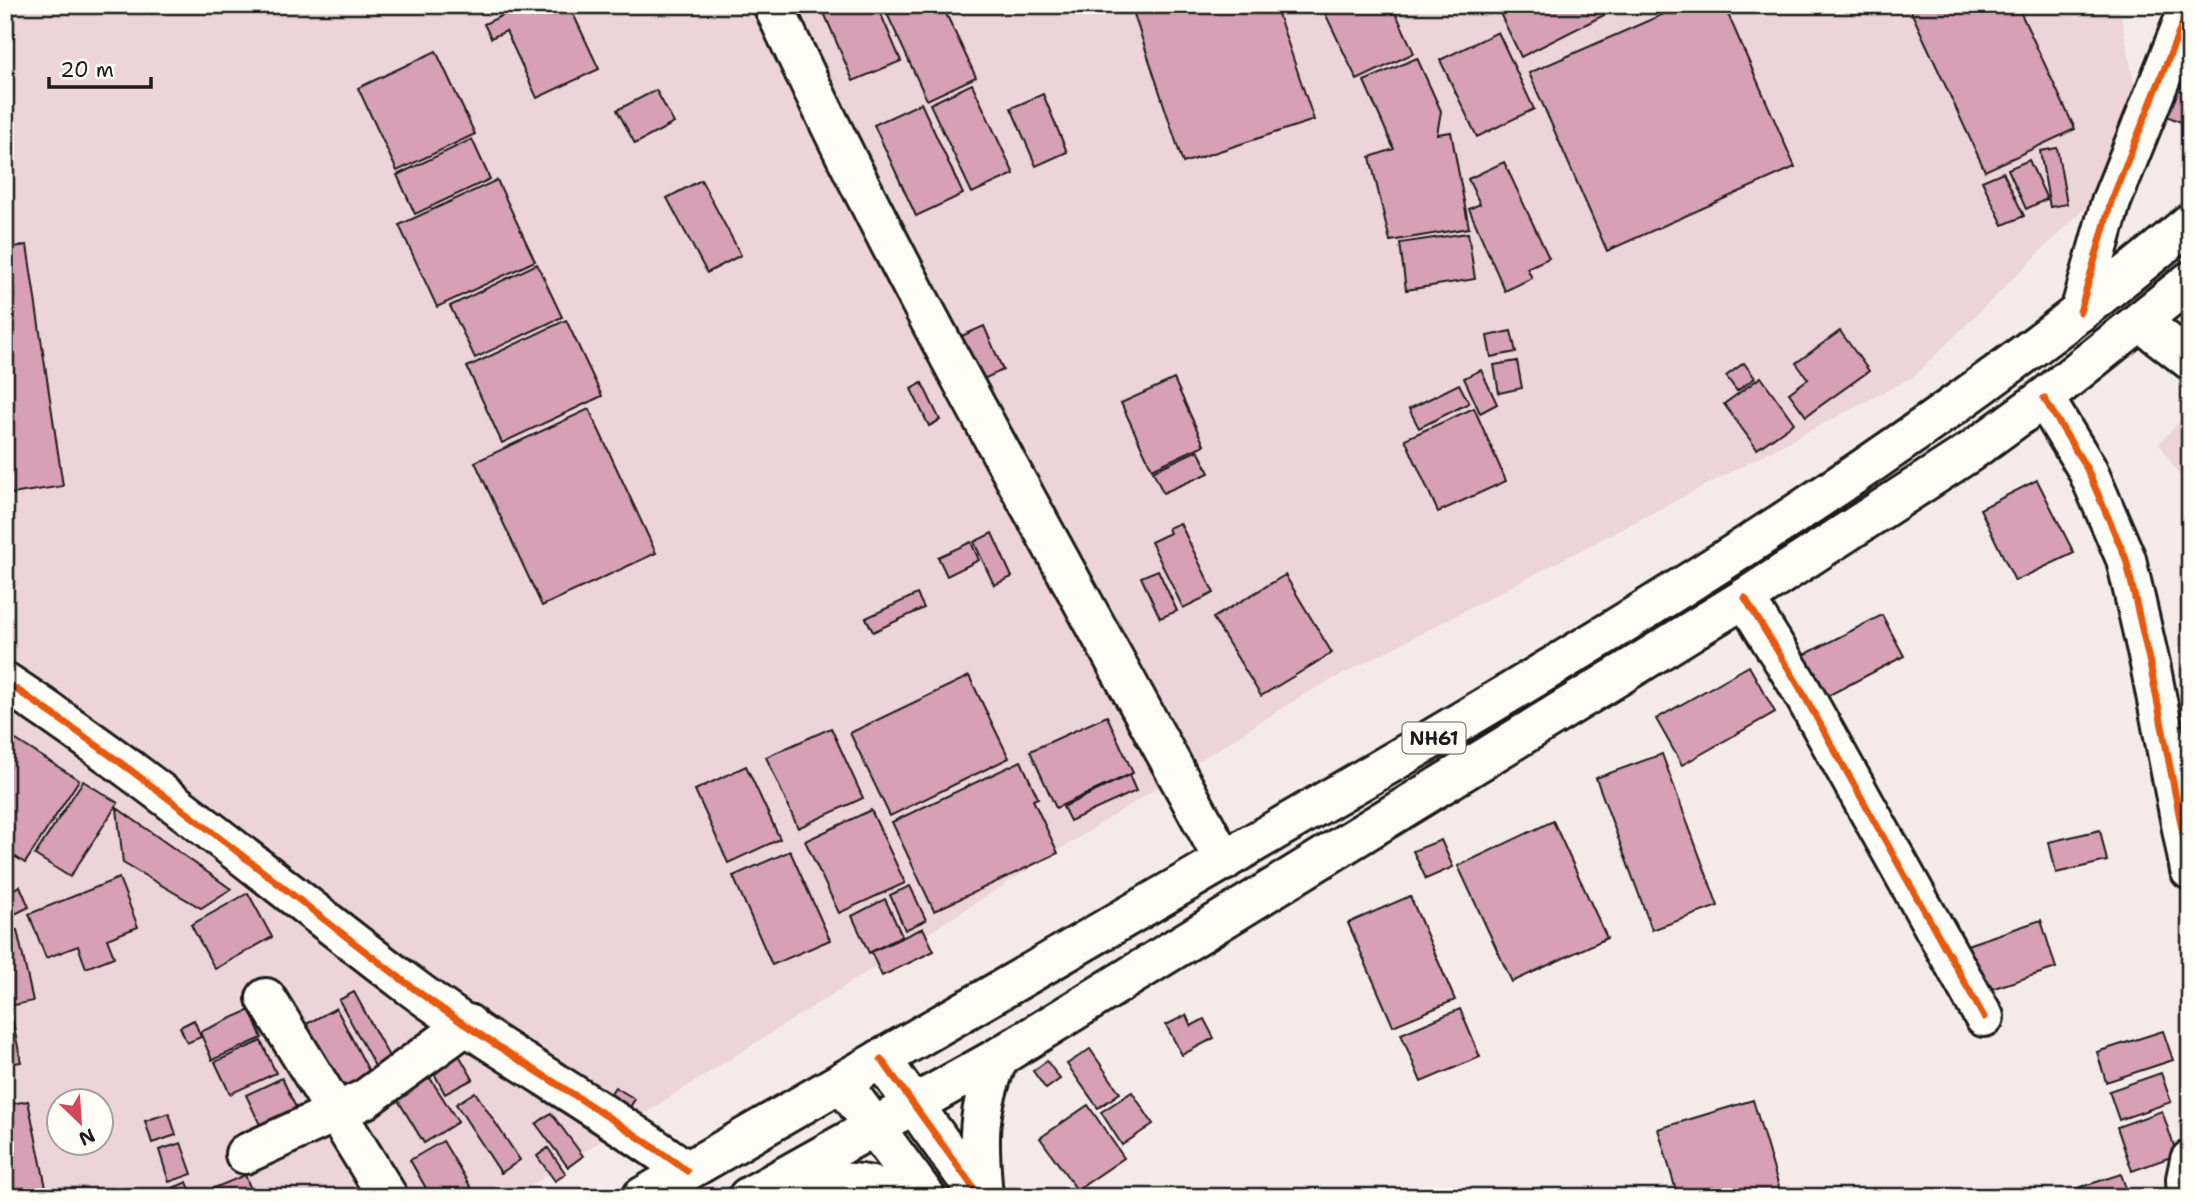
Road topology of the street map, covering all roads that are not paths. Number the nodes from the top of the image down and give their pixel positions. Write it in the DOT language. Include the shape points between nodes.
graph roads {
  1 [pos="773,5"];
  2 [pos="2190,5"];
  3 [pos="2190,223"];
  4 [pos="2190,281"];
  5 [pos="2066,322"];
  6 [pos="2141,322"];
  7 [pos="2190,360"];
  8 [pos="2081,369"];
  9 [pos="2044,398"];
  10 [pos="1745,598"];
  11 [pos="5,682"];
  12 [pos="1279,829"];
  13 [pos="1224,861"];
  14 [pos="1303,870"];
  15 [pos="2190,870"];
  16 [pos="266,998"];
  17 [pos="1984,1017"];
  18 [pos="468,1024"];
  19 [pos="999,1057"];
  20 [pos="881,1059"];
  21 [pos="842,1083"];
  22 [pos="913,1105"];
  23 [pos="337,1114"];
  24 [pos="872,1126"];
  25 [pos="245,1154"];
  26 [pos="687,1171"];
  27 [pos="751,1195"];
  28 [pos="388,1197"];
  29 [pos="642,1197"];
  30 [pos="907,1197"];
  31 [pos="926,1197"];
  32 [pos="981,1197"];
  1 -- 13 [label="main road" via="962,386"];
  2 -- 5 [label="main road"];
  3 -- 5 [label="main road, NH61"];
  4 -- 6 [label="main road, NH61"];
  5 -- 8 [label="main road"];
  5 -- 12 [label="main road, NH61" via="1722,562"];
  6 -- 7 [label="main road"];
  6 -- 8 [label="main road, NH61"];
  8 -- 9 [label="main road, NH61"];
  9 -- 10 [label="main road, NH61"];
  9 -- 15 [label="main road" via="2087,469 2126,559"];
  10 -- 14 [label="main road, NH61"];
  10 -- 17 [label="main road"];
  11 -- 18 [label="main road" via="76,729 407,983"];
  12 -- 13 [label="main road, NH61"];
  12 -- 14 [label="main road"];
  13 -- 20 [label="main road, NH61"];
  14 -- 19 [label="main road, NH61"];
  16 -- 23 [label="main road"];
  18 -- 23 [label="main road" via="395,1080"];
  18 -- 26 [label="main road" via="618,1120"];
  19 -- 22 [label="main road, NH61"];
  19 -- 32 [label="main road" via="979,1114"];
  20 -- 21 [label="main road, NH61"];
  20 -- 22 [label="main road"];
  21 -- 24 [label="main road"];
  21 -- 26 [label="main road, NH61"];
  22 -- 24 [label="main road, NH61"];
  22 -- 32 [label="main road"];
  23 -- 25 [label="main road"];
  23 -- 28 [label="main road"];
  24 -- 27 [label="main road, NH61"];
  24 -- 31 [label="main road"];
  26 -- 29 [label="main road, NH61"];
  27 -- 30 [label="main road" via="801,1183 845,1182"];
}
